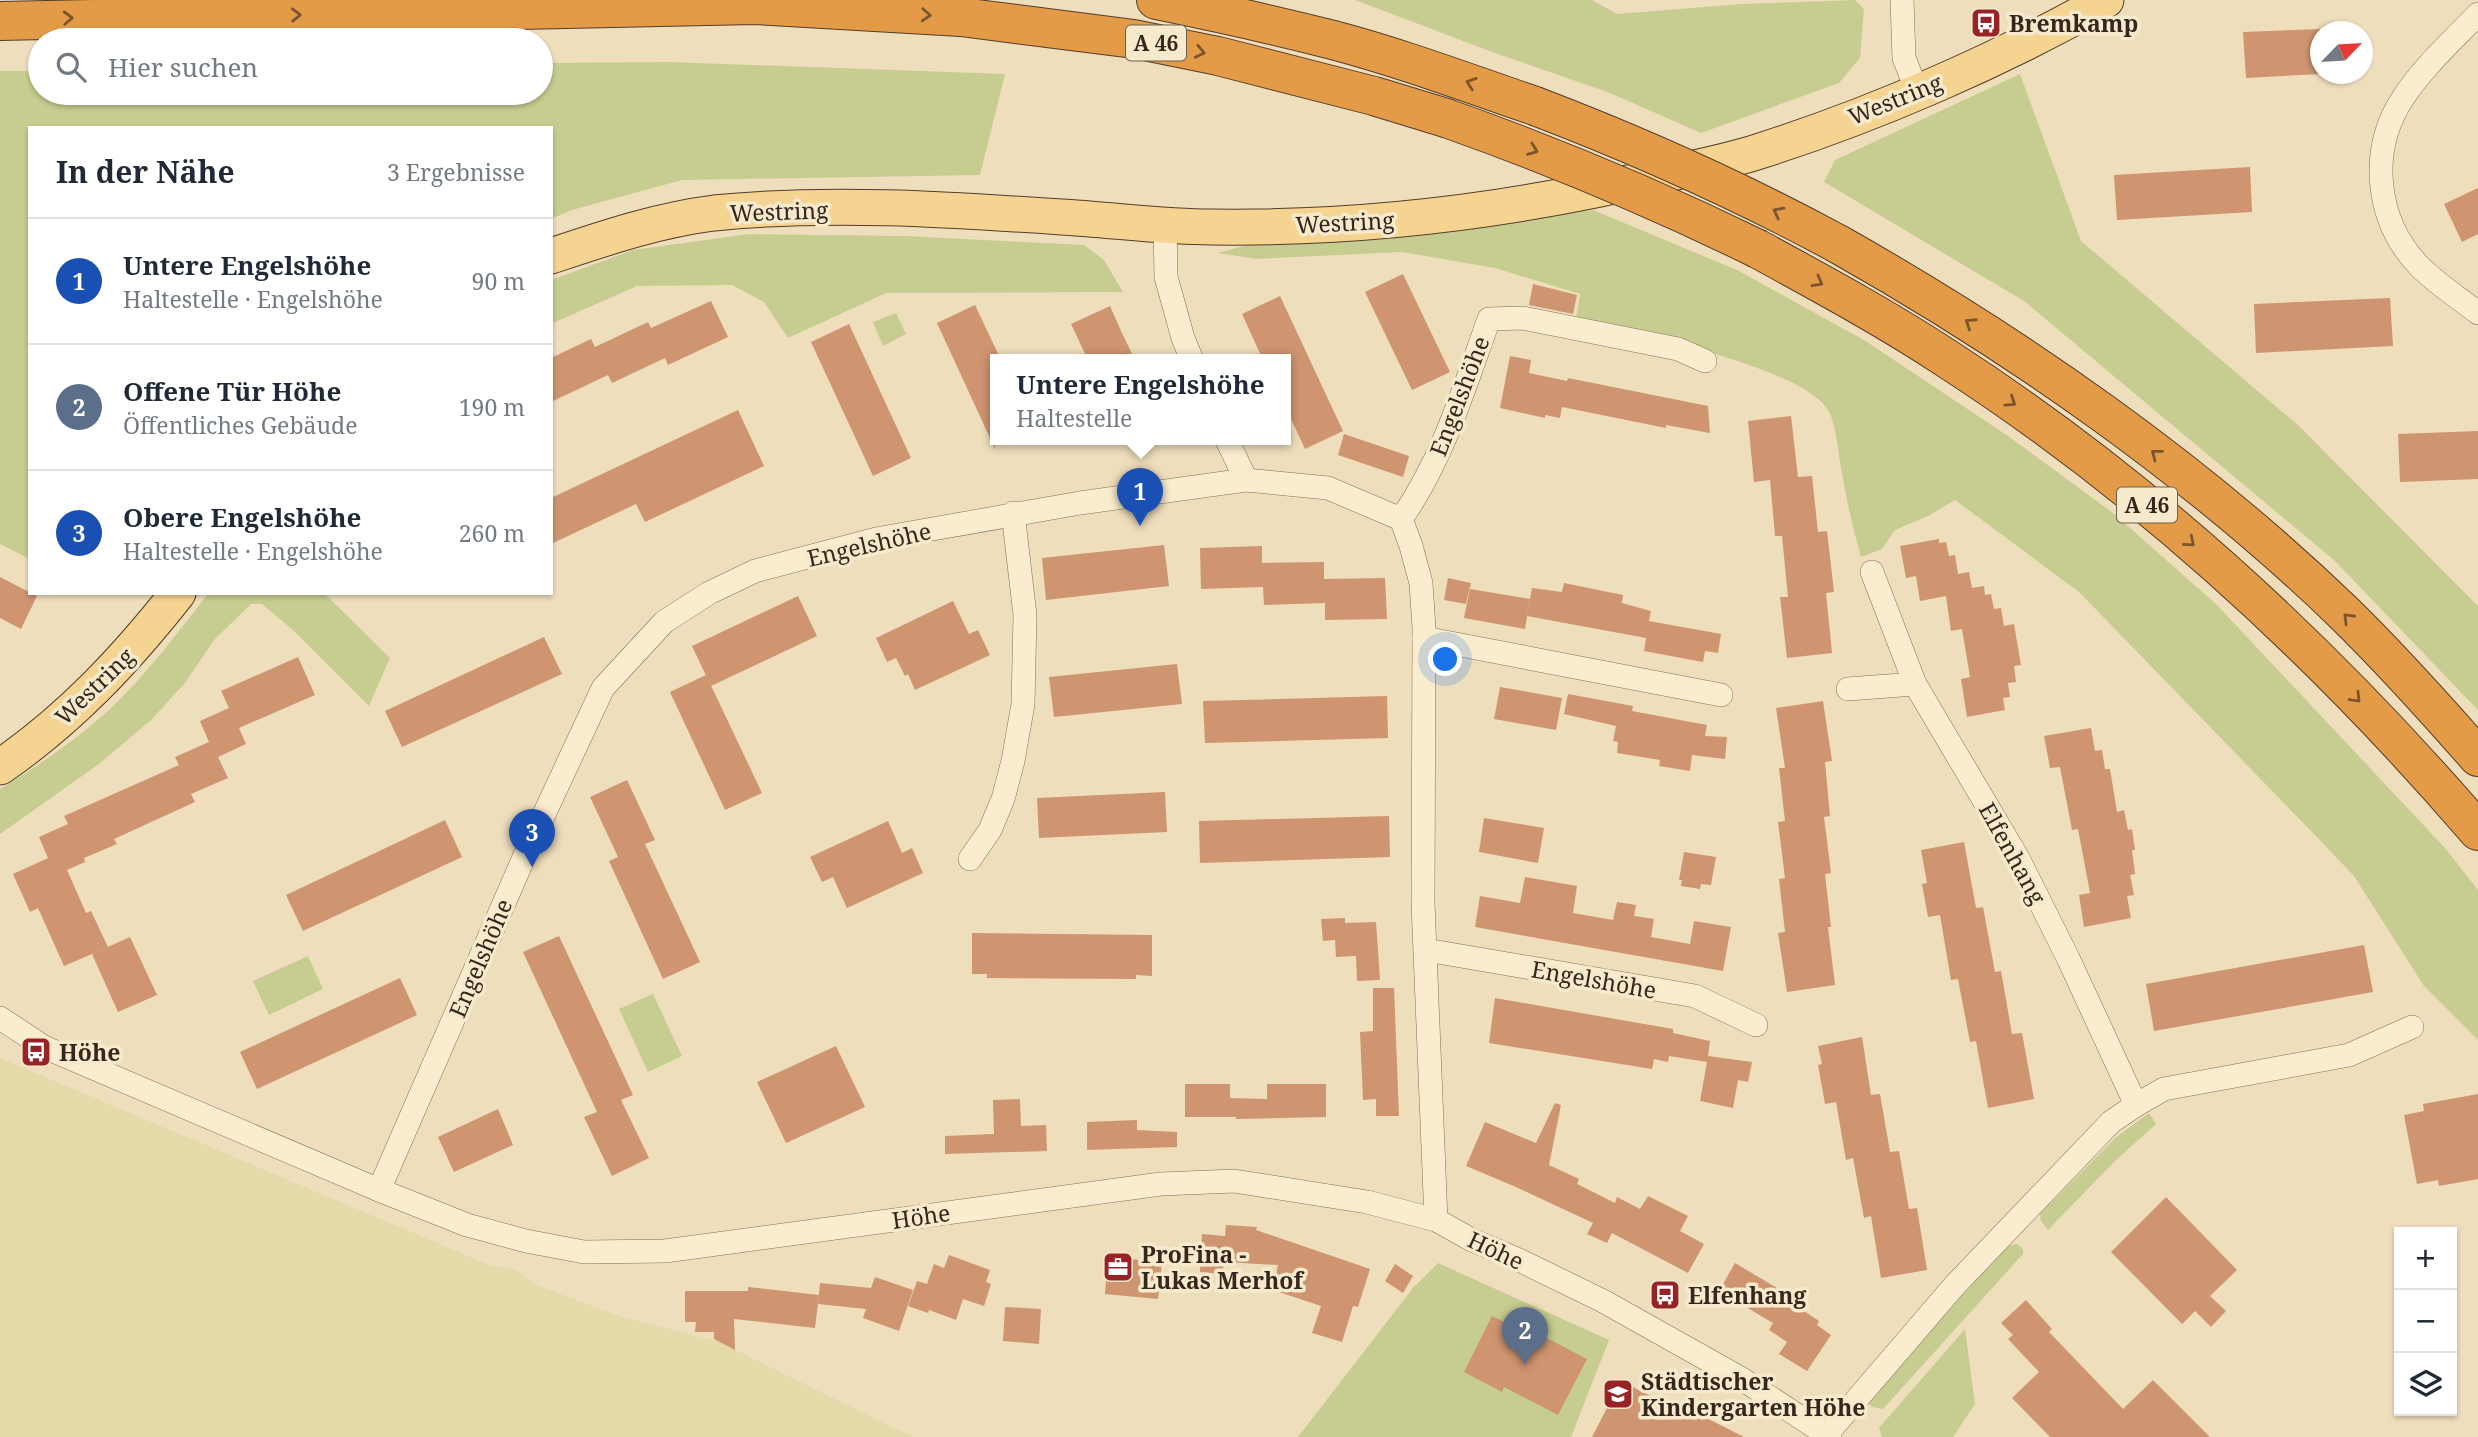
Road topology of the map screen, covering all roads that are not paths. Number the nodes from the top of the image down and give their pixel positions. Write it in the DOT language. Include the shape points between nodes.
graph roads {
  1 [pos="1156,0"];
  2 [pos="1902,0"];
  3 [pos="2106,0"];
  4 [pos="2478,14"];
  5 [pos="0,21"];
  6 [pos="1917,90"];
  7 [pos="1165,225"];
  8 [pos="553,255"];
  9 [pos="2478,313"];
  10 [pos="1190,354"];
  11 [pos="1705,361"];
  12 [pos="1229,445"];
  13 [pos="1246,480"];
  14 [pos="1013,513"];
  15 [pos="1401,519"];
  16 [pos="1872,572"];
  17 [pos="176,595"];
  18 [pos="1424,638"];
  19 [pos="1915,684"];
  20 [pos="1848,689"];
  21 [pos="1721,695"];
  22 [pos="2478,757"];
  23 [pos="0,767"];
  24 [pos="2478,831"];
  25 [pos="970,859"];
  26 [pos="1426,950"];
  27 [pos="0,1018"];
  28 [pos="1756,1025"];
  29 [pos="2412,1027"];
  30 [pos="2136,1105"];
  31 [pos="379,1190"];
  32 [pos="1436,1220"];
  33 [pos="1829,1436"];
  22 -- 1 [label="highway, A 46, one-way, bridge" via="2344,613 2260,537 2152,450 1973,325 1838,244 1687,167 1535,106 1334,40"];
  2 -- 6 [label="street" via="1904,58"];
  3 -- 6 [label="main road, Westring" via="1973,68"];
  4 -- 9 [label="street" via="2402,99 2385,133 2379,175 2386,213 2401,242 2419,265"];
  5 -- 24 [label="highway, A 46, one-way, bridge" via="754,5 961,17 1135,39 1218,56 1446,118 1604,177 1758,249 1867,309 2023,410 2127,488 2233,578 2413,756"];
  6 -- 7 [label="main road, Westring" via="1757,153 1529,202 1366,223"];
  7 -- 8 [label="main road, Westring" via="922,209 785,208 640,226"];
  7 -- 10 [label="street" via="1166,277"];
  11 -- 15 [label="street, Engelshöhe" via="1678,349 1523,318 1489,319 1446,439 1422,489"];
  12 -- 13 [label="street"];
  13 -- 14 [label="street, Engelshöhe"];
  13 -- 15 [label="street, Engelshöhe" via="1328,488"];
  14 -- 25 [label="street" via="1025,615 1023,704 1003,799 990,830"];
  14 -- 31 [label="street, Engelshöhe" via="876,539 755,571 664,622 603,688 524,855"];
  15 -- 18 [label="street" via="1421,583"];
  16 -- 19 [label="street, Elfenhang"];
  17 -- 23 [label="main road, Westring" via="92,693"];
  18 -- 21 [label="street"];
  18 -- 26 [label="street"];
  19 -- 20 [label="street"];
  19 -- 30 [label="street, Elfenhang" via="2018,858"];
  26 -- 28 [label="street, Engelshöhe" via="1695,996"];
  26 -- 32 [label="street"];
  27 -- 31 [label="street, Höhe" via="44,1047"];
  29 -- 30 [label="street" via="2349,1055 2164,1089"];
  30 -- 33 [label="street" via="2111,1122 1955,1285"];
  31 -- 32 [label="street, Höhe" via="467,1225 584,1252 665,1251 1161,1184 1222,1181 1367,1202"];
  32 -- 33 [label="street, Höhe" via="1603,1301 1742,1379"];
}
